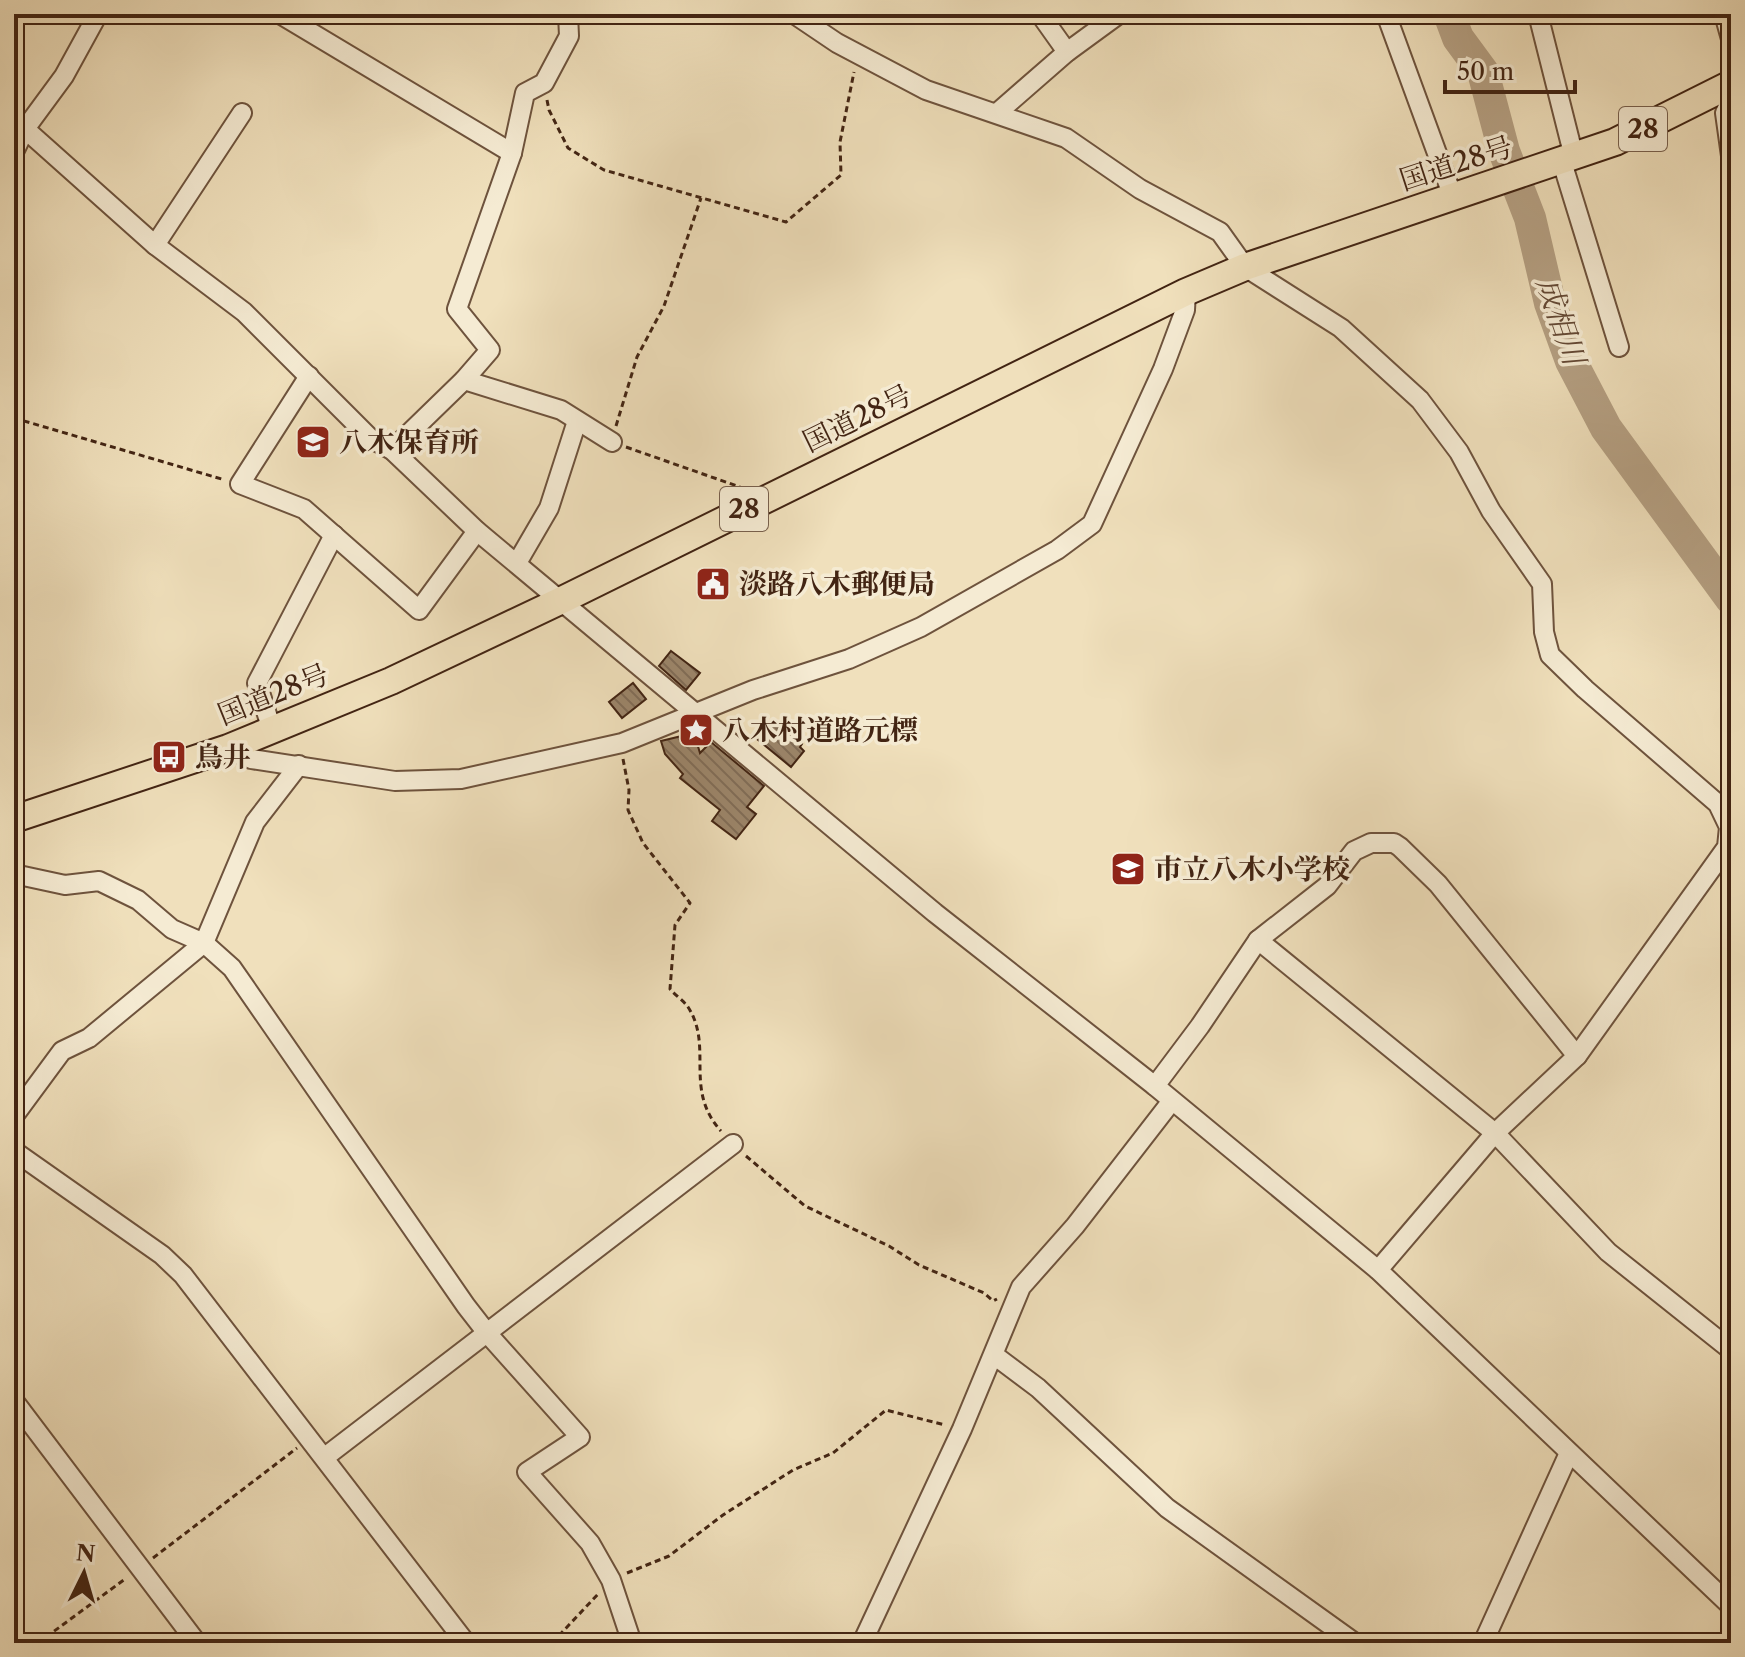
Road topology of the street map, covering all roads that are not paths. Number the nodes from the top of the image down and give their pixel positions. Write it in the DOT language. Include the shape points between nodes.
graph roads {
  1 [pos="98,14"];
  2 [pos="280,14"];
  3 [pos="568,14"];
  4 [pos="794,14"];
  5 [pos="1040,14"];
  6 [pos="1119,14"];
  7 [pos="1386,14"];
  8 [pos="1538,14"];
  9 [pos="1724,14"];
  10 [pos="1731,39"];
  11 [pos="1067,52"];
  12 [pos="1731,84"];
  13 [pos="1731,100"];
  14 [pos="242,113"];
  15 [pos="997,113"];
  16 [pos="20,127"];
  17 [pos="14,152"];
  18 [pos="512,153"];
  19 [pos="1731,156"];
  20 [pos="1562,162"];
  21 [pos="1462,194"];
  22 [pos="155,245"];
  23 [pos="1245,267"];
  24 [pos="1186,292"];
  25 [pos="1619,347"];
  26 [pos="309,376"];
  27 [pos="464,380"];
  28 [pos="577,421"];
  29 [pos="612,442"];
  30 [pos="392,450"];
  31 [pos="477,531"];
  32 [pos="334,535"];
  33 [pos="517,563"];
  34 [pos="562,600"];
  35 [pos="695,714"];
  36 [pos="272,730"];
  37 [pos="228,748"];
  38 [pos="299,765"];
  39 [pos="14,819"];
  40 [pos="14,874"];
  41 [pos="1258,940"];
  42 [pos="204,943"];
  43 [pos="1577,1056"];
  44 [pos="1155,1086"];
  45 [pos="1171,1102"];
  46 [pos="14,1116"];
  47 [pos="1495,1133"];
  48 [pos="733,1144"];
  49 [pos="14,1151"];
  50 [pos="1378,1270"];
  51 [pos="487,1333"];
  52 [pos="1731,1350"];
  53 [pos="994,1355"];
  54 [pos="14,1401"];
  55 [pos="1569,1453"];
  56 [pos="325,1457"];
  57 [pos="1731,1606"];
  58 [pos="197,1643"];
  59 [pos="466,1643"];
  60 [pos="632,1643"];
  61 [pos="862,1643"];
  62 [pos="1355,1643"];
  63 [pos="1483,1643"];
  1 -- 16 [label="street" via="64,76"];
  2 -- 18 [label="street"];
  3 -- 18 [label="street" via="569,36 544,83 525,93"];
  4 -- 15 [label="street" via="926,90"];
  5 -- 11 [label="street"];
  6 -- 11 [label="street"];
  7 -- 21 [label="street"];
  8 -- 20 [label="street"];
  9 -- 10 [label="street"];
  11 -- 15 [label="street"];
  12 -- 20 [label="highway, 国道28号 / 28" via="1615,142"];
  13 -- 19 [label="street" via="1725,113"];
  14 -- 22 [label="street"];
  15 -- 23 [label="street" via="1066,138 1140,189 1220,232"];
  16 -- 17 [label="street"];
  16 -- 22 [label="street"];
  18 -- 27 [label="street" via="457,309 490,350"];
  20 -- 21 [label="highway, 国道28号 / 28"];
  20 -- 25 [label="street"];
  21 -- 23 [label="highway, 国道28号 / 28"];
  22 -- 26 [label="street" via="244,312"];
  23 -- 24 [label="highway, 国道28号 / 28"];
  23 -- 43 [label="street" via="1341,328 1420,400 1542,584 1550,655 1718,804 1729,827 1727,847"];
  24 -- 34 [label="highway, 国道28号 / 28"];
  24 -- 35 [label="street" via="1185,310 1163,369 1092,524 1057,550 921,627"];
  26 -- 30 [label="street" via="370,438"];
  26 -- 32 [label="street" via="240,484 304,509"];
  27 -- 28 [label="street" via="561,410"];
  27 -- 30 [label="street"];
  28 -- 29 [label="street"];
  28 -- 33 [label="street" via="549,508"];
  30 -- 31 [label="street"];
  31 -- 32 [label="street" via="419,610"];
  31 -- 33 [label="street"];
  32 -- 36 [label="street" via="257,683"];
  33 -- 34 [label="street"];
  34 -- 35 [label="street"];
  34 -- 36 [label="highway, 国道28号 / 28"];
  35 -- 38 [label="street" via="622,743 461,779 395,781"];
  35 -- 44 [label="street"];
  36 -- 37 [label="highway, 国道28号 / 28"];
  37 -- 38 [label="street" via="251,759"];
  37 -- 39 [label="highway, 国道28号 / 28"];
  38 -- 42 [label="street" via="255,822"];
  40 -- 42 [label="street" via="65,885 99,881 138,900 172,929"];
  41 -- 43 [label="street" via="1327,886 1354,851 1371,843 1394,843 1438,884"];
  41 -- 44 [label="street"];
  41 -- 47 [label="street"];
  42 -- 46 [label="street" via="89,1038 62,1051"];
  42 -- 51 [label="street" via="232,968"];
  43 -- 47 [label="street"];
  44 -- 45 [label="street"];
  45 -- 50 [label="street"];
  45 -- 53 [label="street" via="1021,1287"];
  47 -- 50 [label="street"];
  47 -- 52 [label="street" via="1608,1252"];
  48 -- 51 [label="street"];
  49 -- 56 [label="street" via="183,1275"];
  50 -- 55 [label="street"];
  51 -- 56 [label="street"];
  51 -- 60 [label="street" via="580,1437 527,1472 590,1543 611,1580"];
  53 -- 61 [label="street"];
  53 -- 62 [label="street" via="1038,1388 1167,1508"];
  54 -- 58 [label="street"];
  55 -- 57 [label="street"];
  55 -- 63 [label="street"];
  56 -- 59 [label="street"];
}
